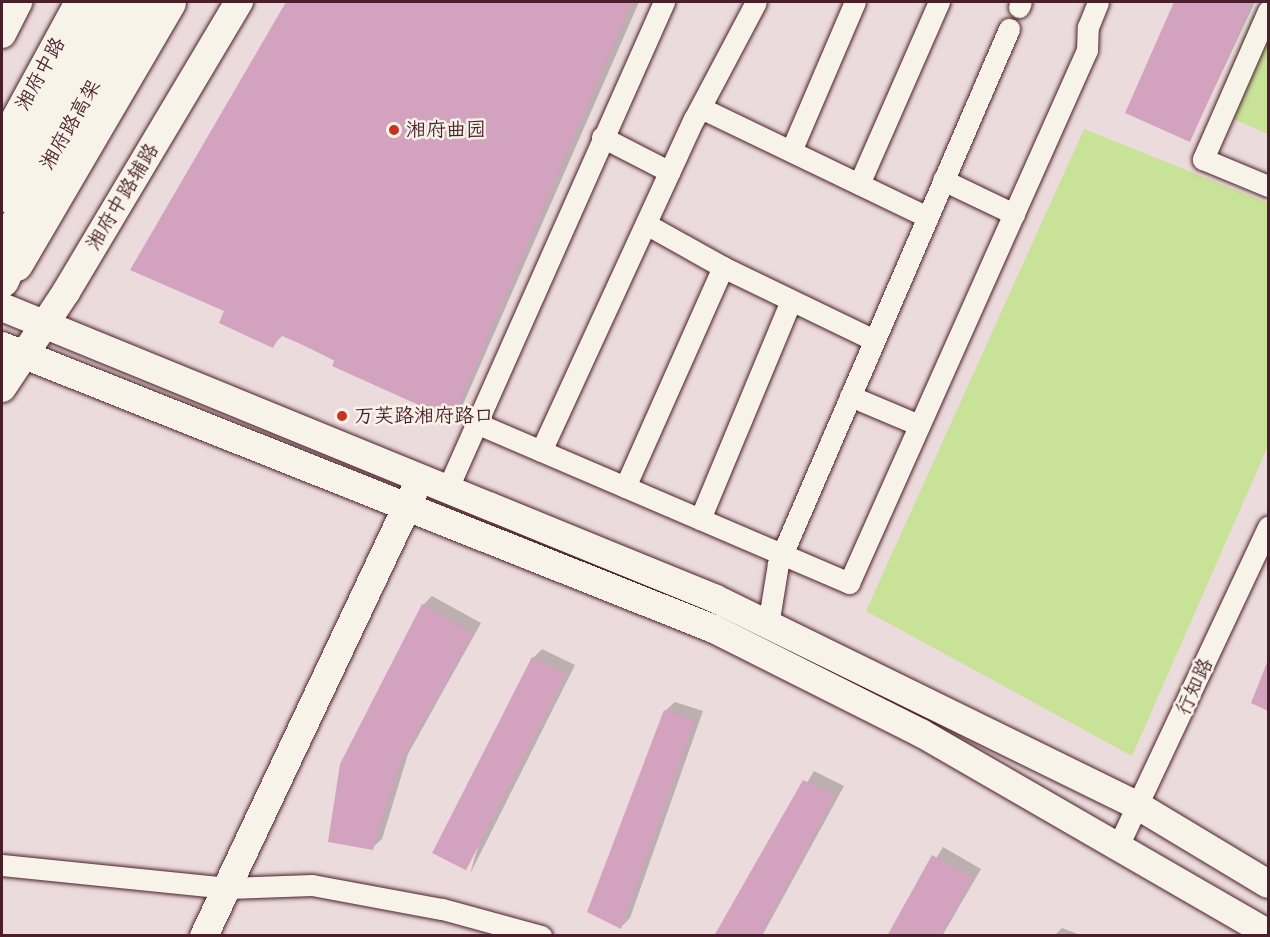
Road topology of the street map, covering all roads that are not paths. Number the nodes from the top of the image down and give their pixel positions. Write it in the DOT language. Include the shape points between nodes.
graph roads {
  1 [pos="18,2"];
  2 [pos="81,2"];
  3 [pos="108,2"];
  4 [pos="143,2"];
  5 [pos="169,2"];
  6 [pos="239,2"];
  7 [pos="664,2"];
  8 [pos="756,2"];
  9 [pos="855,2"];
  10 [pos="939,2"];
  11 [pos="1098,2"];
  12 [pos="1269,11"];
  13 [pos="1009,28"];
  14 [pos="2,34"];
  15 [pos="68,66"];
  16 [pos="701,108"];
  17 [pos="77,113"];
  18 [pos="602,137"];
  19 [pos="2,147"];
  20 [pos="791,151"];
  21 [pos="2,154"];
  22 [pos="670,172"];
  23 [pos="943,180"];
  24 [pos="859,184"];
  25 [pos="1269,186"];
  26 [pos="2,195"];
  27 [pos="1014,214"];
  28 [pos="927,217"];
  29 [pos="646,224"];
  30 [pos="2,248"];
  31 [pos="723,267"];
  32 [pos="2,280"];
  33 [pos="2,289"];
  34 [pos="790,303"];
  35 [pos="2,307"];
  36 [pos="46,324"];
  37 [pos="874,340"];
  38 [pos="13,351"];
  39 [pos="2,388"];
  40 [pos="850,396"];
  41 [pos="476,423"];
  42 [pos="919,425"];
  43 [pos="541,451"];
  44 [pos="419,479"];
  45 [pos="625,486"];
  46 [pos="447,490"];
  47 [pos="406,508"];
  48 [pos="700,519"];
  49 [pos="1269,527"];
  50 [pos="783,554"];
  51 [pos="768,626"];
  52 [pos="1140,807"];
  53 [pos="1118,846"];
  54 [pos="2,865"];
  55 [pos="1269,884"];
  56 [pos="228,888"];
  57 [pos="1269,933"];
  58 [pos="204,936"];
  59 [pos="541,936"];
  1 -- 14 [label="main road"];
  2 -- 19 [label="main road, 湘府中路"];
  3 -- 15 [label="main road, 湘府路高架"];
  4 -- 17 [label="main road, 湘府路高架"];
  5 -- 33 [label="main road"];
  6 -- 36 [label="main road, 湘府中路辅路"];
  7 -- 18 [label="street"];
  8 -- 16 [label="street"];
  9 -- 20 [label="street"];
  10 -- 24 [label="street"];
  11 -- 27 [label="street" via="1088,27 1087,50"];
  12 -- 25 [label="street" via="1203,159"];
  13 -- 23 [label="street"];
  15 -- 21 [label="main road"];
  15 -- 26 [label="main road, 湘府路高架"];
  16 -- 20 [label="street"];
  16 -- 22 [label="street"];
  17 -- 30 [label="main road, 湘府路高架"];
  17 -- 32 [label="main road"];
  18 -- 22 [label="street"];
  18 -- 41 [label="street"];
  20 -- 24 [label="street"];
  22 -- 29 [label="street"];
  23 -- 27 [label="street"];
  23 -- 28 [label="street"];
  24 -- 28 [label="street"];
  27 -- 42 [label="street"];
  28 -- 37 [label="street"];
  29 -- 31 [label="street"];
  29 -- 43 [label="street"];
  31 -- 34 [label="street"];
  31 -- 45 [label="street"];
  34 -- 37 [label="street"];
  34 -- 48 [label="street"];
  35 -- 36 [label="main road"];
  36 -- 38 [label="main road, 湘府中路辅路"];
  36 -- 44 [label="main road"];
  37 -- 40 [label="street"];
  38 -- 39 [label="main road, 湘府中路辅路"];
  38 -- 47 [label="main road"];
  40 -- 42 [label="street"];
  40 -- 50 [label="street"];
  41 -- 43 [label="street"];
  41 -- 46 [label="street"];
  42 -- 50 [label="street" via="849,584"];
  43 -- 45 [label="street"];
  44 -- 46 [label="main road"];
  44 -- 47 [label="main road"];
  45 -- 48 [label="street"];
  46 -- 51 [label="main road"];
  47 -- 53 [label="main road" via="714,629 921,733"];
  47 -- 56 [label="main road"];
  48 -- 50 [label="street"];
  49 -- 52 [label="street, 行知路"];
  50 -- 51 [label="street"];
  51 -- 52 [label="main road"];
  52 -- 53 [label="street, 行知路"];
  52 -- 55 [label="main road"];
  53 -- 57 [label="main road"];
  54 -- 56 [label="street"];
  56 -- 58 [label="main road"];
  56 -- 59 [label="street" via="312,885 442,909"];
}
